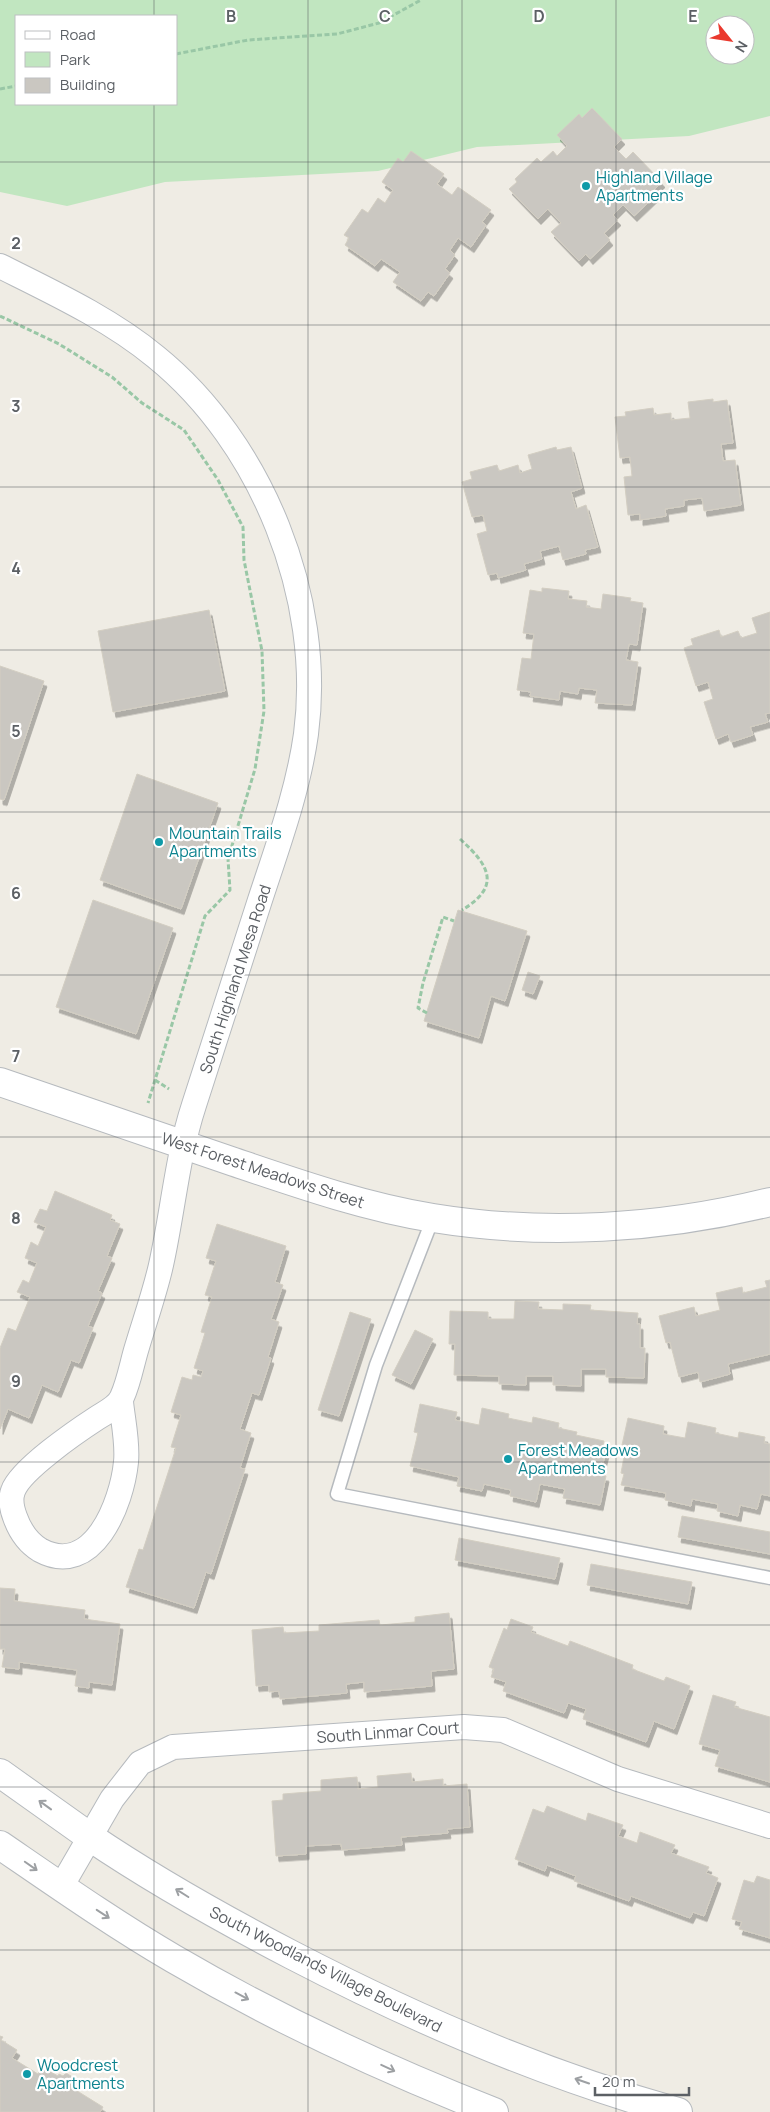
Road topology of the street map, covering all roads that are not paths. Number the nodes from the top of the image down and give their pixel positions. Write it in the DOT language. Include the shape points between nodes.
graph roads {
  1 [pos="0,266"];
  2 [pos="0,1082"];
  3 [pos="181,1144"];
  4 [pos="770,1202"];
  5 [pos="433,1218"];
  6 [pos="121,1402"];
  7 [pos="770,1578"];
  8 [pos="0,1772"];
  9 [pos="770,1826"];
  10 [pos="91,1838"];
  11 [pos="0,1844"];
  12 [pos="62,1888"];
  13 [pos="494,2112"];
  14 [pos="678,2112"];
  1 -- 3 [label="street, South Highland Mesa Road" via="97,316 158,358 194,392 245,460 265,498 288,553 299,598 309,690 306,734 292,801"];
  2 -- 3 [label="street, West Forest Meadows Street"];
  3 -- 5 [label="street, West Forest Meadows Street" via="330,1194"];
  3 -- 6 [label="street, South Highland Mesa Road" via="161,1266"];
  4 -- 5 [label="street, West Forest Meadows Street" via="728,1212 643,1224 589,1227 489,1224"];
  5 -- 7 [label="lane" via="376,1365 338,1494"];
  6 -- 6 [label="street, South Highland Mesa Road" via="27,1472 13,1490 12,1506 22,1534 44,1552 61,1556 81,1553 96,1541 108,1521 120,1491 126,1460"];
  10 -- 8 [label="street, South Woodlands Village Boulevard, one-way"];
  9 -- 10 [label="street, South Linmar Court" via="618,1779 503,1730 464,1727 174,1747 140,1763 112,1799"];
  10 -- 12 [label="street, South Linmar Court"];
  14 -- 10 [label="street, South Woodlands Village Boulevard, one-way" via="546,2069 441,2028 224,1919"];
  11 -- 12 [label="street, one-way"];
  12 -- 13 [label="street, one-way" via="174,1959 246,1999 409,2078"];
}
